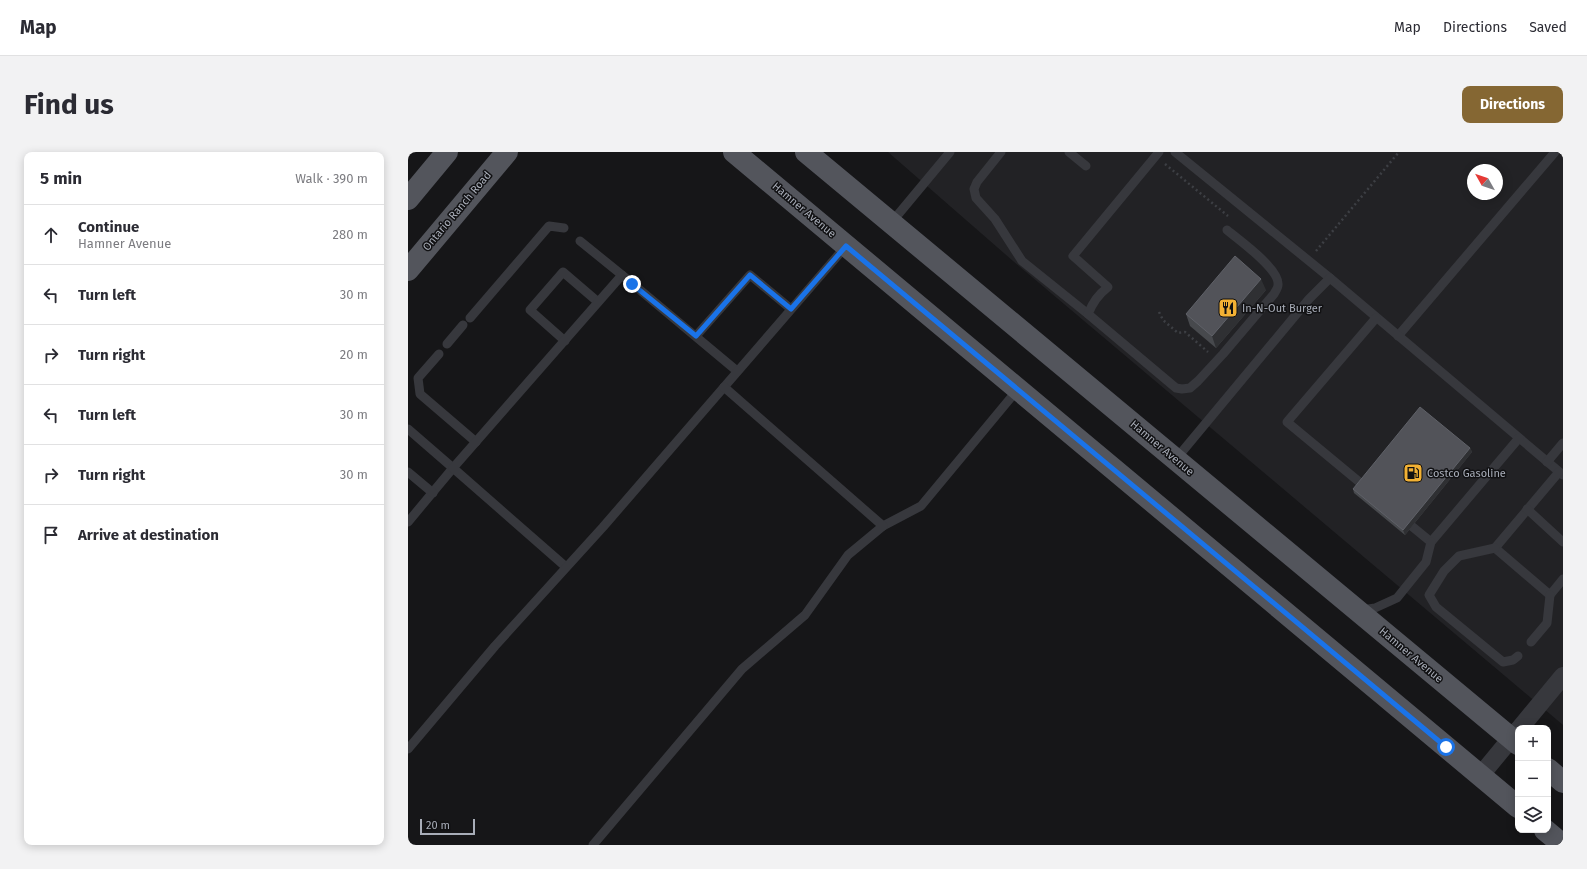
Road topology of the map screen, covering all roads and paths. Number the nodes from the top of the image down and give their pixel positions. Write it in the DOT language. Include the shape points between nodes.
graph roads {
  1 [pos="447,152"];
  2 [pos="507,152"];
  3 [pos="734,152"];
  4 [pos="806,152"];
  5 [pos="950,152"];
  6 [pos="1001,152"];
  7 [pos="1070,152"];
  8 [pos="1175,152"];
  9 [pos="1398,152"];
  10 [pos="1556,152"];
  11 [pos="1157,154"];
  12 [pos="1086,166"];
  13 [pos="408,199"];
  14 [pos="1229,216"];
  15 [pos="891,223"];
  16 [pos="564,228"];
  17 [pos="1227,230"];
  18 [pos="580,240"];
  19 [pos="846,246"];
  20 [pos="1308,260"];
  21 [pos="408,270"];
  22 [pos="622,275"];
  23 [pos="1330,278"];
  24 [pos="598,302"];
  25 [pos="791,309"];
  26 [pos="1159,312"];
  27 [pos="1088,314"];
  28 [pos="470,318"];
  29 [pos="1376,318"];
  30 [pos="464,325"];
  31 [pos="696,336"];
  32 [pos="1398,336"];
  33 [pos="565,341"];
  34 [pos="447,344"];
  35 [pos="439,354"];
  36 [pos="1218,359"];
  37 [pos="737,371"];
  38 [pos="724,387"];
  39 [pos="1018,389"];
  40 [pos="408,429"];
  41 [pos="1519,438"];
  42 [pos="476,442"];
  43 [pos="1563,443"];
  44 [pos="1176,459"];
  45 [pos="1547,462"];
  46 [pos="453,468"];
  47 [pos="408,472"];
  48 [pos="1561,474"];
  49 [pos="433,492"];
  50 [pos="1377,497"];
  51 [pos="1527,509"];
  52 [pos="1395,512"];
  53 [pos="408,522"];
  54 [pos="883,526"];
  55 [pos="1431,542"];
  56 [pos="1563,542"];
  57 [pos="1495,548"];
  58 [pos="566,567"];
  59 [pos="1563,579"];
  60 [pos="1550,595"];
  61 [pos="1357,610"];
  62 [pos="1531,642"];
  63 [pos="1518,656"];
  64 [pos="1563,676"];
  65 [pos="1525,725"];
  66 [pos="1515,733"];
  67 [pos="1515,737"];
  68 [pos="408,749"];
  69 [pos="1551,772"];
  70 [pos="1480,776"];
  71 [pos="1563,782"];
  72 [pos="1515,805"];
  73 [pos="1549,833"];
  74 [pos="593,845"];
  75 [pos="1563,845"];
  1 -- 13 [label="main road"];
  2 -- 21 [label="main road, Ontario Ranch Road"];
  3 -- 19 [label="main road, Hamner Avenue"];
  4 -- 15 [label="main road, Hamner Avenue"];
  5 -- 15 [label="lane"];
  6 -- 27 [label="lane" via="976,182 976,198 995,219 1022,261"];
  7 -- 12 [label="lane"];
  8 -- 20 [label="lane"];
  9 -- 20 [label="path"];
  10 -- 32 [label="lane"];
  11 -- 14 [label="path"];
  11 -- 27 [label="lane" via="1073,256 1108,287 1099,294"];
  15 -- 44 [label="main road, Hamner Avenue"];
  16 -- 28 [label="lane" via="549,226"];
  17 -- 36 [label="lane" via="1266,263 1276,277 1278,285 1274,294"];
  18 -- 22 [label="lane"];
  19 -- 25 [label="lane"];
  19 -- 39 [label="main road, Hamner Avenue"];
  20 -- 23 [label="lane"];
  22 -- 24 [label="lane"];
  22 -- 31 [label="lane"];
  23 -- 29 [label="lane"];
  23 -- 44 [label="lane" via="1309,299"];
  24 -- 33 [label="lane"];
  24 -- 33 [label="lane" via="563,272 530,310"];
  25 -- 31 [label="lane" via="750,275"];
  25 -- 37 [label="lane"];
  26 -- 36 [label="path" via="1163,320 1178,334 1185,332"];
  27 -- 36 [label="lane" via="1176,388 1190,388"];
  29 -- 32 [label="lane"];
  29 -- 50 [label="lane" via="1287,422"];
  30 -- 34 [label="lane"];
  31 -- 37 [label="lane"];
  32 -- 41 [label="lane"];
  33 -- 42 [label="lane"];
  35 -- 42 [label="lane" via="418,378 420,394"];
  37 -- 38 [label="lane"];
  38 -- 54 [label="lane"];
  38 -- 58 [label="lane"];
  39 -- 54 [label="lane" via="921,506"];
  39 -- 70 [label="main road, Hamner Avenue"];
  40 -- 46 [label="lane"];
  41 -- 45 [label="lane"];
  41 -- 55 [label="lane"];
  42 -- 46 [label="lane"];
  43 -- 45 [label="lane"];
  44 -- 61 [label="main road, Hamner Avenue"];
  45 -- 48 [label="lane"];
  46 -- 49 [label="lane"];
  46 -- 58 [label="lane"];
  47 -- 49 [label="lane"];
  48 -- 51 [label="lane"];
  49 -- 53 [label="lane"];
  51 -- 56 [label="lane"];
  51 -- 57 [label="lane"];
  52 -- 55 [label="lane"];
  54 -- 74 [label="lane" via="848,555 805,615 742,669"];
  55 -- 61 [label="lane" via="1426,562 1397,598 1375,608"];
  57 -- 60 [label="lane"];
  57 -- 63 [label="lane" via="1459,556 1444,571 1428,595 1436,607 1503,662"];
  58 -- 68 [label="lane"];
  59 -- 60 [label="lane"];
  60 -- 62 [label="lane" via="1547,623"];
  61 -- 66 [label="main road, Hamner Avenue"];
  64 -- 65 [label="street"];
  67 -- 70 [label="street"];
  69 -- 71 [label="main road"];
  70 -- 72 [label="main road, Hamner Avenue"];
  73 -- 75 [label="main road"];
}
